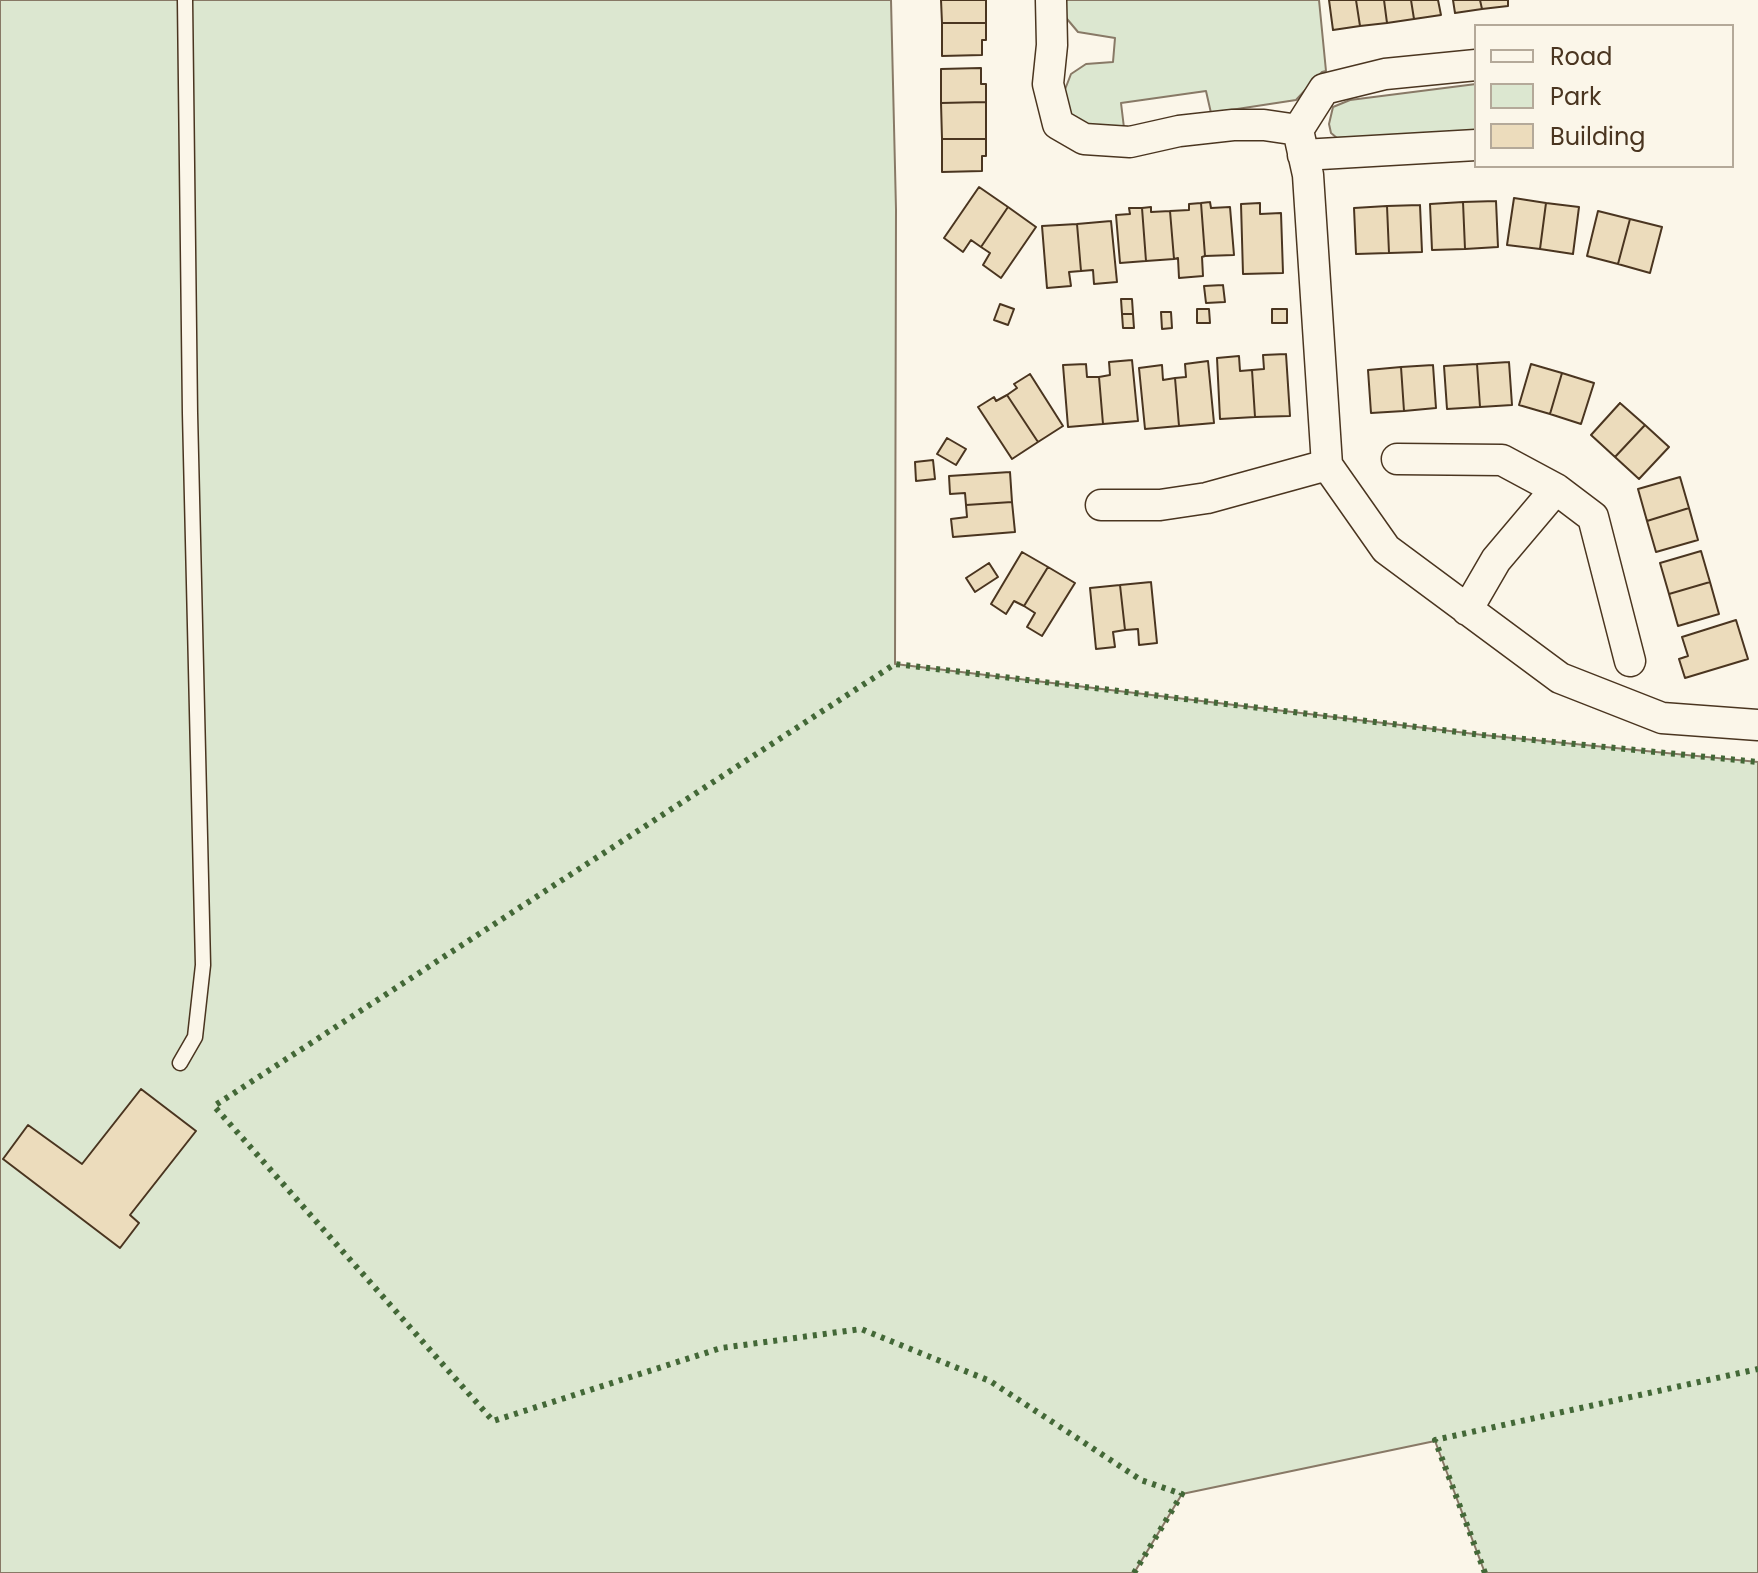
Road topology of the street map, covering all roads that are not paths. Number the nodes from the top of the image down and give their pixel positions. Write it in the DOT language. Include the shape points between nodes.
graph roads {
  1 [pos="185,0"];
  2 [pos="1051,0"];
  3 [pos="1474,65"];
  4 [pos="1301,143"];
  5 [pos="1474,145"];
  6 [pos="1397,459"];
  7 [pos="1327,465"];
  8 [pos="1556,489"];
  9 [pos="1101,505"];
  10 [pos="1467,610"];
  11 [pos="1630,661"];
  12 [pos="1758,725"];
  13 [pos="180,1063"];
  1 -- 13 [label="lane" via="203,965 195,1037"];
  2 -- 4 [label="street" via="1048,84 1058,124 1084,139 1130,142 1179,131 1264,125"];
  3 -- 4 [label="street" via="1385,74 1324,89"];
  4 -- 5 [label="street"];
  4 -- 7 [label="street" via="1308,175"];
  6 -- 8 [label="street" via="1502,460"];
  7 -- 9 [label="street" via="1207,498"];
  7 -- 10 [label="street" via="1386,549"];
  8 -- 10 [label="street" via="1496,560"];
  8 -- 11 [label="street" via="1593,517"];
  10 -- 12 [label="street" via="1560,678 1662,718"];
}
